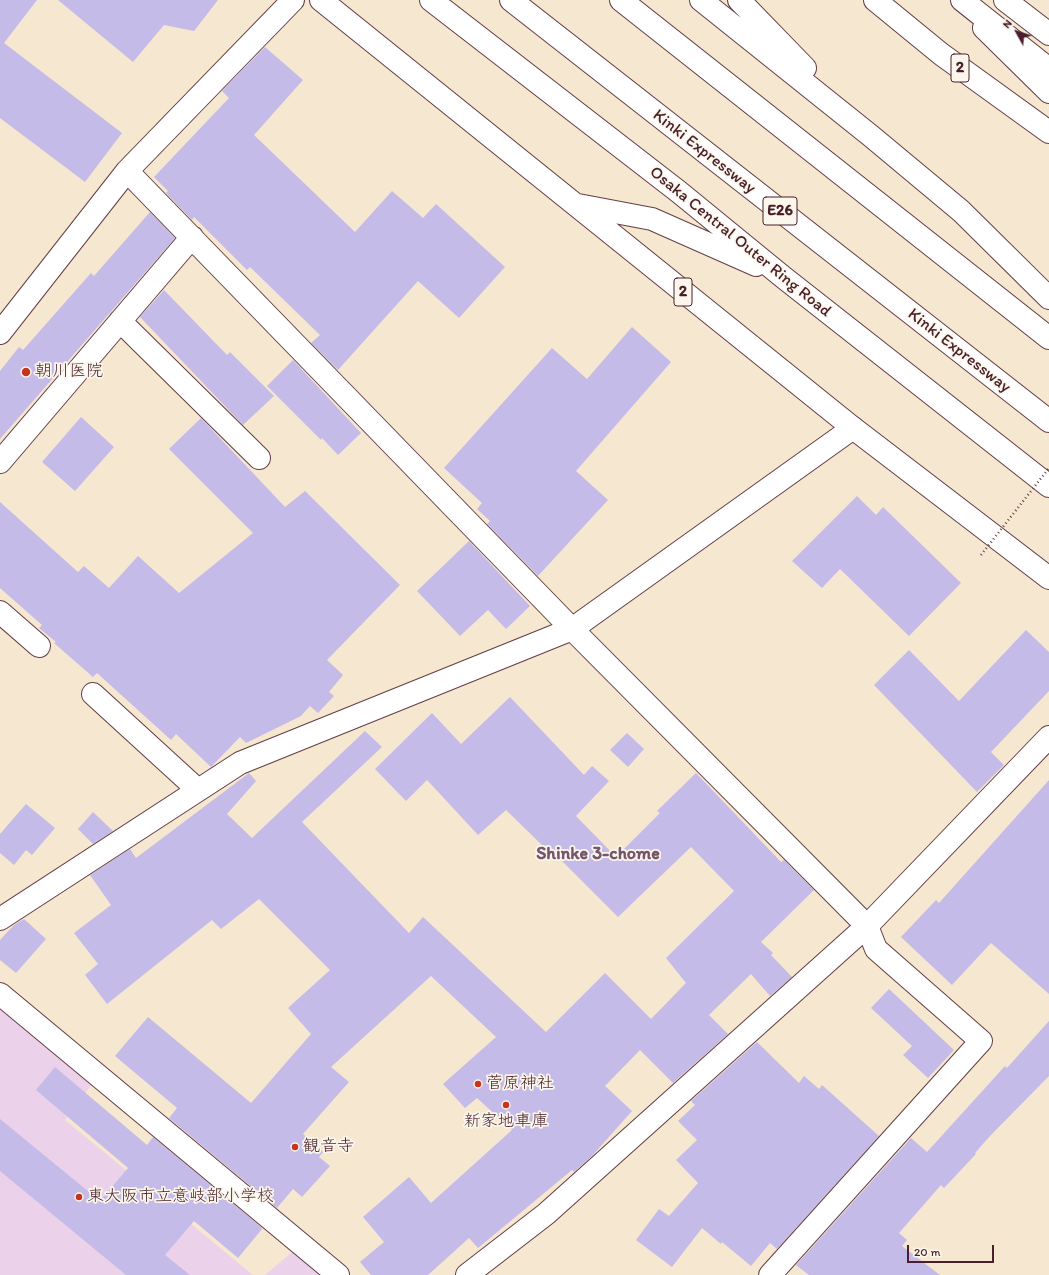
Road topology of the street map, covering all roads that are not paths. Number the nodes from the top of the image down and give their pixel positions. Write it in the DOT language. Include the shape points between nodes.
graph roads {
  1 [pos="293,0"];
  2 [pos="321,0"];
  3 [pos="431,0"];
  4 [pos="500,0"];
  5 [pos="511,0"];
  6 [pos="621,0"];
  7 [pos="701,0"];
  8 [pos="739,0"];
  9 [pos="875,0"];
  10 [pos="956,0"];
  11 [pos="962,0"];
  12 [pos="1005,0"];
  13 [pos="1049,34"];
  14 [pos="580,55"];
  15 [pos="1049,68"];
  16 [pos="1049,92"];
  17 [pos="1049,132"];
  18 [pos="871,136"];
  19 [pos="127,171"];
  20 [pos="574,204"];
  21 [pos="192,237"];
  22 [pos="783,277"];
  23 [pos="1049,298"];
  24 [pos="120,320"];
  25 [pos="3,323"];
  26 [pos="1049,338"];
  27 [pos="1049,421"];
  28 [pos="852,428"];
  29 [pos="259,458"];
  30 [pos="0,462"];
  31 [pos="1049,486"];
  32 [pos="1049,578"];
  33 [pos="0,612"];
  34 [pos="572,629"];
  35 [pos="39,646"];
  36 [pos="93,694"];
  37 [pos="1049,737"];
  38 [pos="198,790"];
  39 [pos="0,919"];
  40 [pos="867,926"];
  41 [pos="0,994"];
  42 [pos="780,1272"];
  43 [pos="338,1275"];
  44 [pos="467,1275"];
  1 -- 19 [label="main road"];
  2 -- 20 [label="main road, 2"];
  3 -- 22 [label="main road, Osaka Central Outer Ring Road" via="679,192"];
  4 -- 14 [label="main road"];
  5 -- 14 [label="main road, Kinki Expressway / E26"];
  6 -- 26 [label="main road"];
  7 -- 18 [label="main road"];
  8 -- 18 [label="main road"];
  9 -- 17 [label="main road, 2" via="941,54"];
  10 -- 16 [label="main road"];
  11 -- 15 [label="main road"];
  12 -- 13 [label="main road"];
  14 -- 27 [label="main road, Kinki Expressway / E26"];
  18 -- 23 [label="main road" via="961,211"];
  19 -- 21 [label="main road"];
  19 -- 25 [label="main road"];
  20 -- 22 [label="main road" via="652,219"];
  20 -- 28 [label="main road, 2"];
  21 -- 24 [label="main road"];
  21 -- 34 [label="main road"];
  22 -- 31 [label="main road, Osaka Central Outer Ring Road"];
  24 -- 29 [label="main road"];
  24 -- 30 [label="main road"];
  28 -- 32 [label="main road, 2"];
  28 -- 34 [label="main road"];
  33 -- 35 [label="main road"];
  34 -- 38 [label="main road" via="240,762"];
  34 -- 40 [label="main road"];
  36 -- 38 [label="main road"];
  37 -- 40 [label="main road"];
  38 -- 39 [label="main road"];
  40 -- 42 [label="main road" via="876,949 980,1041"];
  40 -- 44 [label="main road" via="546,1214"];
  41 -- 43 [label="main road"];
}
